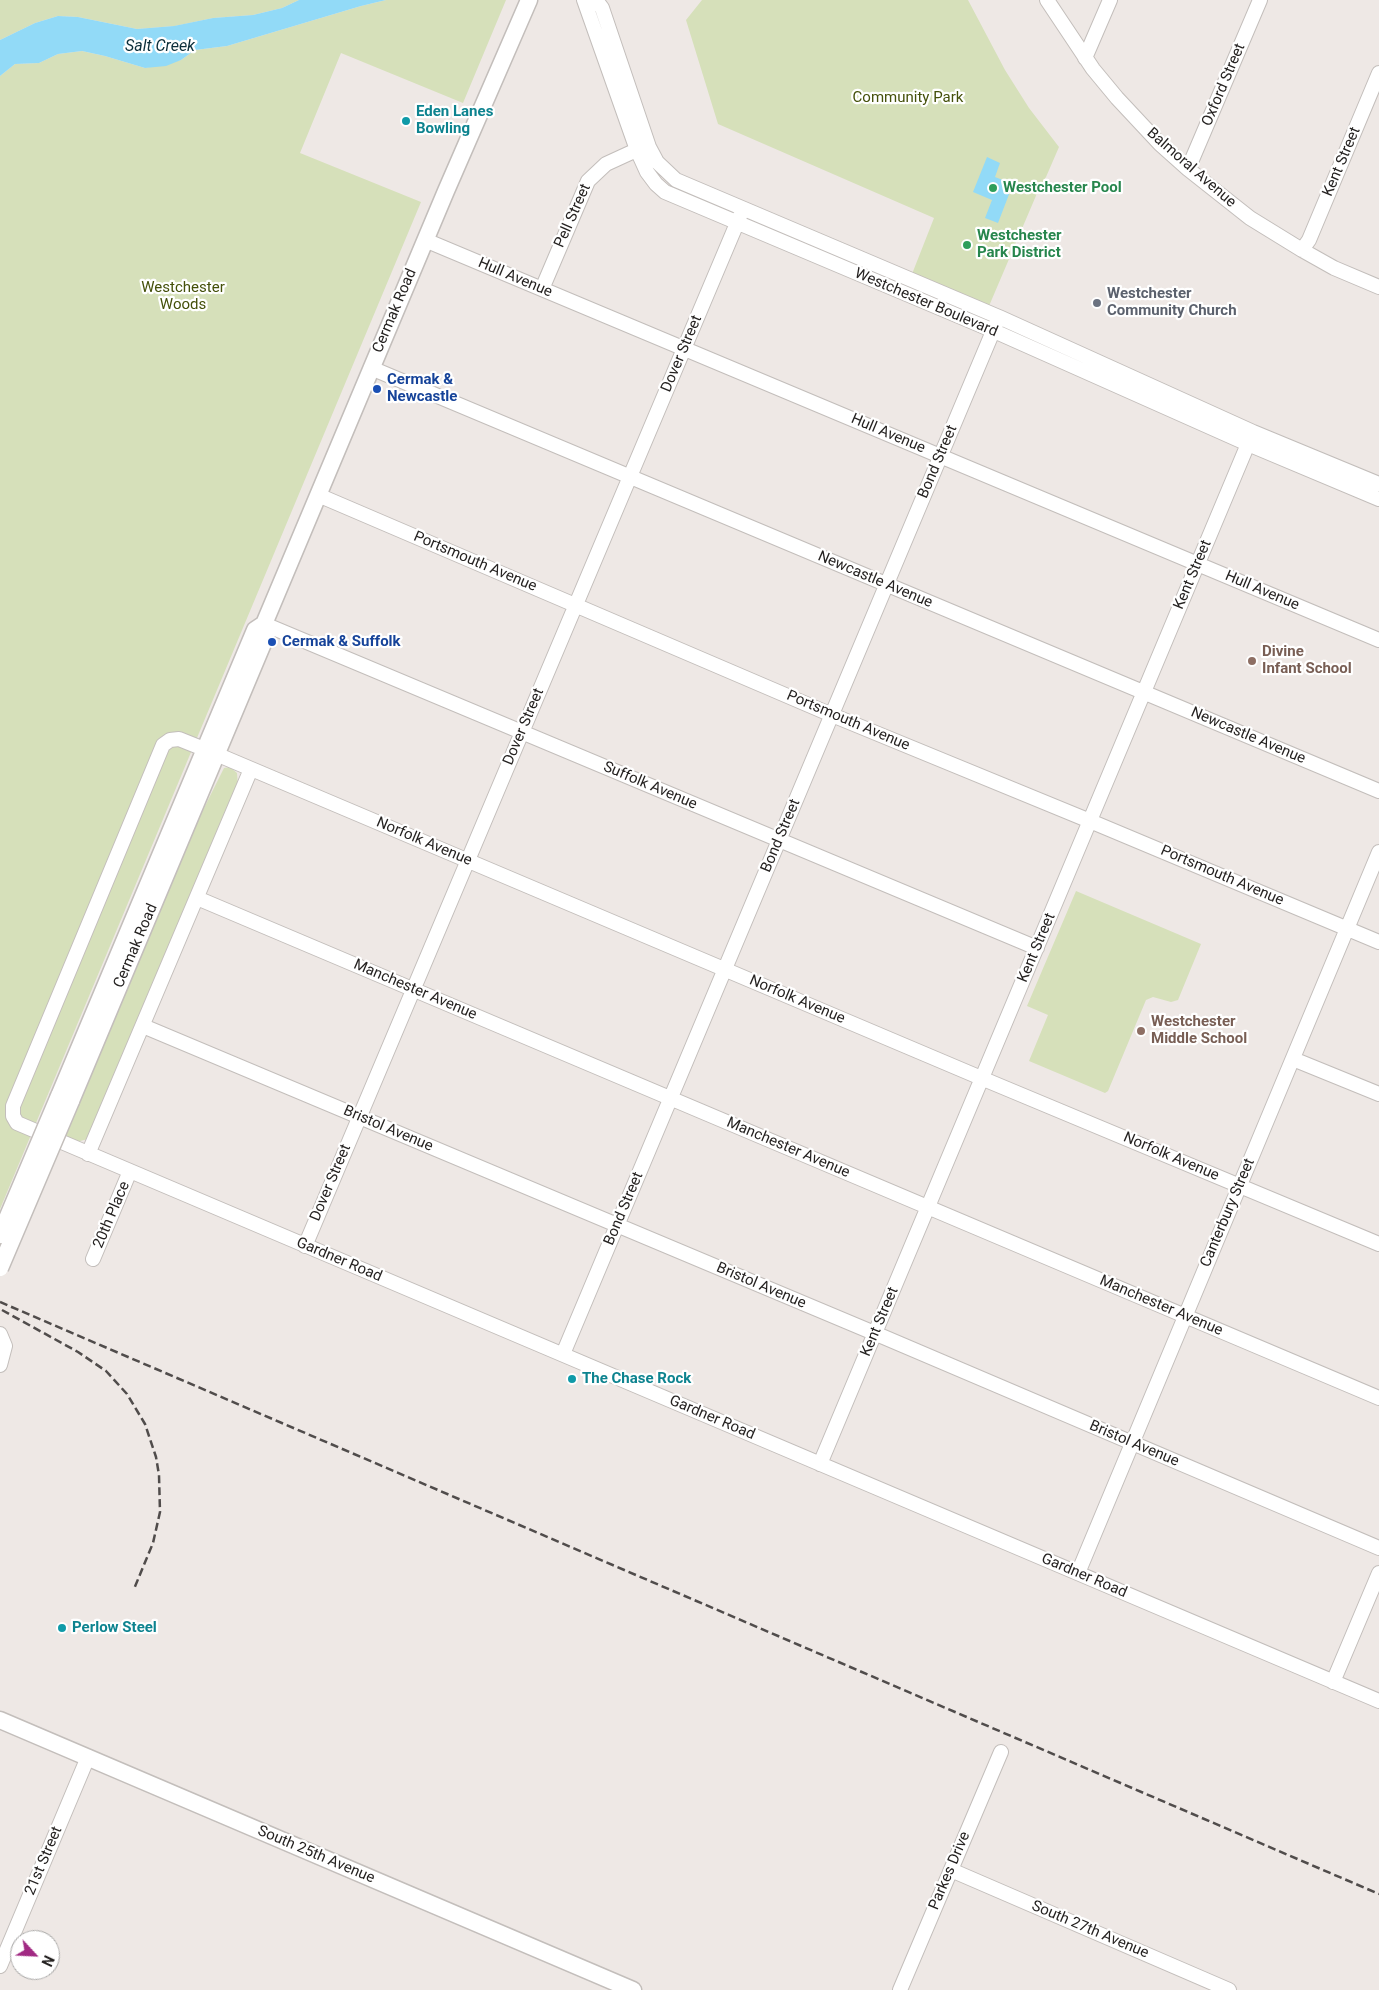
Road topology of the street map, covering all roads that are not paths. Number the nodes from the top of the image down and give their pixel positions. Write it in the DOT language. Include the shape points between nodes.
graph roads {
  1 [pos="529,0"];
  2 [pos="584,0"];
  3 [pos="596,0"];
  4 [pos="1047,0"];
  5 [pos="1110,0"];
  6 [pos="1260,0"];
  7 [pos="1085,58"];
  8 [pos="1379,73"];
  9 [pos="643,147"];
  10 [pos="1188,169"];
  11 [pos="743,209"];
  12 [pos="737,223"];
  13 [pos="425,240"];
  14 [pos="1302,250"];
  15 [pos="1379,287"];
  16 [pos="542,289"];
  17 [pos="999,317"];
  18 [pos="994,331"];
  19 [pos="684,349"];
  20 [pos="371,368"];
  21 [pos="1250,438"];
  22 [pos="941,456"];
  23 [pos="630,477"];
  24 [pos="1379,484"];
  25 [pos="318,496"];
  26 [pos="1379,499"];
  27 [pos="1198,564"];
  28 [pos="887,585"];
  29 [pos="576,605"];
  30 [pos="264,624"];
  31 [pos="1379,640"];
  32 [pos="1144,692"];
  33 [pos="832,715"];
  34 [pos="522,732"];
  35 [pos="210,752"];
  36 [pos="251,768"];
  37 [pos="1379,791"];
  38 [pos="1090,821"];
  39 [pos="779,841"];
  40 [pos="1379,852"];
  41 [pos="468,861"];
  42 [pos="196,898"];
  43 [pos="1347,929"];
  44 [pos="1379,942"];
  45 [pos="1037,948"];
  46 [pos="725,969"];
  47 [pos="414,989"];
  48 [pos="142,1026"];
  49 [pos="1293,1059"];
  50 [pos="982,1079"];
  51 [pos="1379,1094"];
  52 [pos="670,1098"];
  53 [pos="65,1099"];
  54 [pos="359,1117"];
  55 [pos="88,1154"];
  56 [pos="130,1171"];
  57 [pos="1240,1186"];
  58 [pos="928,1207"];
  59 [pos="618,1225"];
  60 [pos="0,1235"];
  61 [pos="1379,1244"];
  62 [pos="305,1246"];
  63 [pos="93,1259"];
  64 [pos="0,1268"];
  65 [pos="1185,1316"];
  66 [pos="0,1334"];
  67 [pos="875,1334"];
  68 [pos="563,1354"];
  69 [pos="0,1365"];
  70 [pos="1379,1398"];
  71 [pos="1132,1443"];
  72 [pos="820,1464"];
  73 [pos="1379,1548"];
  74 [pos="1379,1573"];
  75 [pos="1078,1574"];
  76 [pos="1334,1682"];
  77 [pos="1379,1701"];
  78 [pos="0,1720"];
  79 [pos="1000,1752"];
  80 [pos="88,1756"];
  81 [pos="951,1870"];
  82 [pos="0,1966"];
  83 [pos="633,1990"];
  84 [pos="900,1990"];
  85 [pos="1229,1990"];
  1 -- 13 [label="main road, Cermak Road"];
  2 -- 9 [label="street, Westchester Boulevard"];
  3 -- 9 [label="street, Westchester Boulevard" via="602,8"];
  4 -- 7 [label="street, Balmoral Avenue"];
  5 -- 7 [label="street"];
  6 -- 10 [label="street, Oxford Street"];
  7 -- 10 [label="street, Balmoral Avenue" via="1139,123"];
  8 -- 14 [label="street, Kent Street"];
  9 -- 11 [label="street, Westchester Boulevard" via="676,180"];
  9 -- 12 [label="street, Westchester Boulevard" via="647,172 665,192"];
  9 -- 16 [label="street, Pell Street" via="606,164 588,180"];
  10 -- 14 [label="street, Balmoral Avenue" via="1250,218"];
  11 -- 12 [label="street, Dover Street"];
  11 -- 17 [label="street, Westchester Boulevard"];
  12 -- 18 [label="street, Westchester Boulevard"];
  12 -- 19 [label="street, Dover Street"];
  13 -- 16 [label="street, Hull Avenue"];
  13 -- 20 [label="main road, Cermak Road"];
  14 -- 15 [label="street, Balmoral Avenue"];
  16 -- 19 [label="street, Hull Avenue"];
  17 -- 18 [label="street, Bond Street"];
  17 -- 21 [label="street, Westchester Boulevard"];
  18 -- 21 [label="street, Westchester Boulevard"];
  18 -- 22 [label="street, Bond Street"];
  19 -- 22 [label="street, Hull Avenue"];
  19 -- 23 [label="street, Dover Street"];
  20 -- 23 [label="street, Newcastle Avenue"];
  20 -- 25 [label="main road, Cermak Road"];
  21 -- 24 [label="street, Westchester Boulevard"];
  21 -- 26 [label="street, Westchester Boulevard"];
  21 -- 27 [label="street, Kent Street"];
  22 -- 27 [label="street, Hull Avenue"];
  22 -- 28 [label="street, Bond Street"];
  23 -- 28 [label="street, Newcastle Avenue"];
  23 -- 29 [label="street, Dover Street"];
  25 -- 29 [label="street, Portsmouth Avenue"];
  25 -- 30 [label="main road, Cermak Road"];
  27 -- 31 [label="street, Hull Avenue"];
  27 -- 32 [label="street, Kent Street"];
  28 -- 32 [label="street, Newcastle Avenue"];
  28 -- 33 [label="street, Bond Street"];
  29 -- 33 [label="street, Portsmouth Avenue"];
  29 -- 34 [label="street, Dover Street"];
  30 -- 34 [label="street, Suffolk Avenue"];
  30 -- 35 [label="main road, Cermak Road" via="267,634"];
  32 -- 37 [label="street, Newcastle Avenue"];
  32 -- 38 [label="street, Kent Street"];
  33 -- 38 [label="street, Portsmouth Avenue"];
  33 -- 39 [label="street, Bond Street"];
  34 -- 39 [label="street, Suffolk Avenue"];
  34 -- 41 [label="street, Dover Street"];
  35 -- 36 [label="street, Norfolk Avenue"];
  35 -- 53 [label="main road, Cermak Road"];
  35 -- 55 [label="street, Gardner Road" via="179,739 170,740 164,746 12,1106 17,1123"];
  36 -- 41 [label="street, Norfolk Avenue"];
  36 -- 42 [label="street"];
  38 -- 43 [label="street, Portsmouth Avenue"];
  38 -- 45 [label="street, Kent Street"];
  39 -- 45 [label="street, Suffolk Avenue"];
  39 -- 46 [label="street, Bond Street"];
  40 -- 43 [label="street, Canterbury Street"];
  41 -- 46 [label="street, Norfolk Avenue"];
  41 -- 47 [label="street, Dover Street"];
  42 -- 47 [label="street, Manchester Avenue"];
  42 -- 48 [label="street"];
  43 -- 44 [label="street, Portsmouth Avenue"];
  43 -- 49 [label="street, Canterbury Street"];
  45 -- 50 [label="street, Kent Street"];
  46 -- 50 [label="street, Norfolk Avenue"];
  46 -- 52 [label="street, Bond Street"];
  47 -- 52 [label="street, Manchester Avenue"];
  47 -- 54 [label="street, Dover Street"];
  48 -- 54 [label="street, Bristol Avenue"];
  48 -- 55 [label="street"];
  49 -- 51 [label="street"];
  49 -- 57 [label="street, Canterbury Street"];
  50 -- 57 [label="street, Norfolk Avenue"];
  50 -- 58 [label="street, Kent Street"];
  52 -- 58 [label="street, Manchester Avenue"];
  52 -- 59 [label="street, Bond Street"];
  53 -- 60 [label="main road, Cermak Road, bridge"];
  53 -- 64 [label="main road, Cermak Road, bridge"];
  54 -- 59 [label="street, Bristol Avenue"];
  54 -- 62 [label="street, Dover Street"];
  55 -- 56 [label="street, Gardner Road"];
  56 -- 62 [label="street, Gardner Road"];
  56 -- 63 [label="street, 20th Place"];
  57 -- 61 [label="street, Norfolk Avenue"];
  57 -- 65 [label="street, Canterbury Street"];
  58 -- 65 [label="street, Manchester Avenue"];
  58 -- 67 [label="street, Kent Street"];
  59 -- 67 [label="street, Bristol Avenue"];
  59 -- 68 [label="street, Bond Street"];
  62 -- 68 [label="street, Gardner Road"];
  65 -- 70 [label="street, Manchester Avenue"];
  65 -- 71 [label="street, Canterbury Street"];
  66 -- 69 [label="street" via="5,1346"];
  67 -- 71 [label="street, Bristol Avenue"];
  67 -- 72 [label="street, Kent Street"];
  68 -- 72 [label="street, Gardner Road"];
  71 -- 73 [label="street, Bristol Avenue"];
  71 -- 75 [label="street, Canterbury Street"];
  72 -- 75 [label="street, Gardner Road"];
  74 -- 76 [label="street"];
  75 -- 76 [label="street, Gardner Road"];
  76 -- 77 [label="street, Gardner Road"];
  78 -- 80 [label="main road, South 25th Avenue"];
  79 -- 81 [label="street, Parkes Drive"];
  80 -- 82 [label="street, 21st Street"];
  80 -- 83 [label="main road, South 25th Avenue"];
  81 -- 84 [label="street, Parkes Drive"];
  81 -- 85 [label="street, South 27th Avenue"];
}
